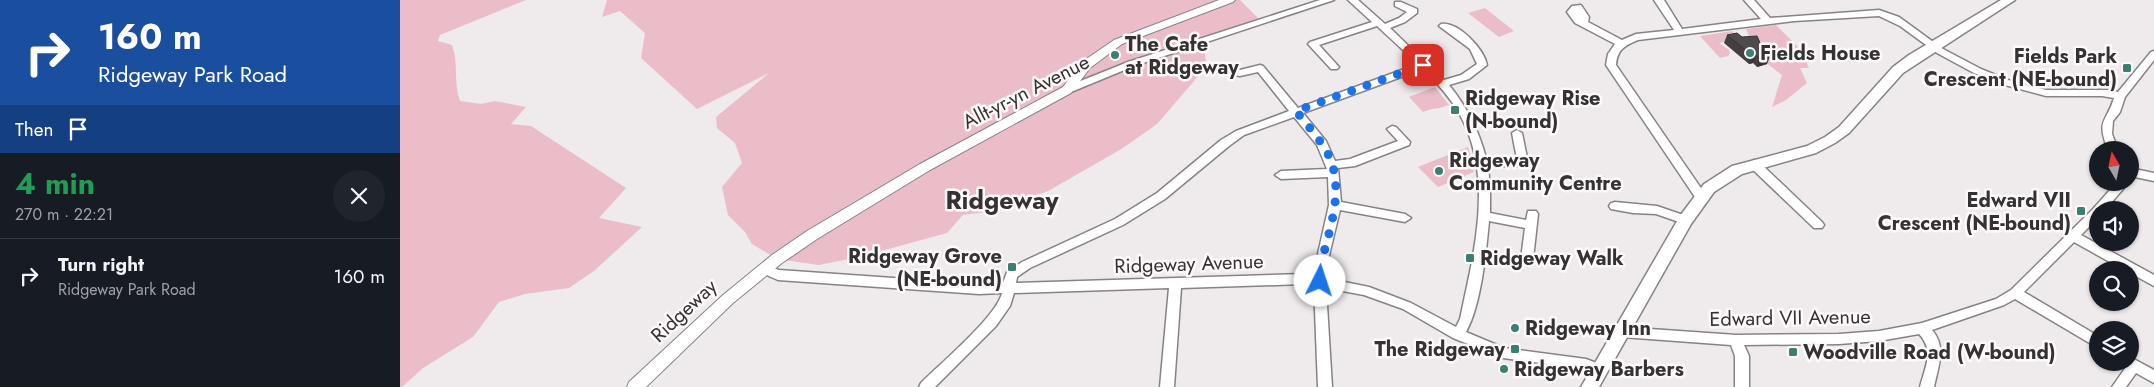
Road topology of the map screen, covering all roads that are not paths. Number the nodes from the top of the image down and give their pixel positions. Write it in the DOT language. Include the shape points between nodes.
graph roads {
  1 [pos="1229,0"];
  2 [pos="1329,0"];
  3 [pos="1353,0"];
  4 [pos="1659,0"];
  5 [pos="1749,0"];
  6 [pos="2009,0"];
  7 [pos="1398,4"];
  8 [pos="1767,21"];
  9 [pos="1583,23"];
  10 [pos="1380,25"];
  11 [pos="1444,26"];
  12 [pos="1680,32"];
  13 [pos="1621,43"];
  14 [pos="1933,47"];
  15 [pos="2154,54"];
  16 [pos="1423,65"];
  17 [pos="1334,67"];
  18 [pos="1230,72"];
  19 [pos="1442,84"];
  20 [pos="1067,90"];
  21 [pos="2120,96"];
  22 [pos="1296,111"];
  23 [pos="1392,128"];
  24 [pos="1517,133"];
  25 [pos="2110,141"];
  26 [pos="1482,162"];
  27 [pos="1754,164"];
  28 [pos="1332,169"];
  29 [pos="2139,174"];
  30 [pos="1281,175"];
  31 [pos="2154,177"];
  32 [pos="2116,191"];
  33 [pos="1701,198"];
  34 [pos="2106,201"];
  35 [pos="1335,205"];
  36 [pos="1615,206"];
  37 [pos="1483,216"];
  38 [pos="1405,218"];
  39 [pos="2089,219"];
  40 [pos="1685,220"];
  41 [pos="1818,225"];
  42 [pos="2073,236"];
  43 [pos="1527,259"];
  44 [pos="764,270"];
  45 [pos="1320,281"];
  46 [pos="2154,281"];
  47 [pos="1174,284"];
  48 [pos="1009,289"];
  49 [pos="2016,293"];
  50 [pos="1922,328"];
  51 [pos="1622,332"];
  52 [pos="1458,334"];
  53 [pos="2089,338"];
  54 [pos="1736,340"];
  55 [pos="2139,368"];
  56 [pos="1599,370"];
  57 [pos="2128,371"];
  58 [pos="2154,377"];
  59 [pos="635,387"];
  60 [pos="926,387"];
  61 [pos="1168,387"];
  62 [pos="1325,387"];
  63 [pos="1590,387"];
  64 [pos="1742,387"];
  65 [pos="1927,387"];
  66 [pos="2119,387"];
  1 -- 20 [label="street" via="1118,42 1086,65"];
  2 -- 20 [label="street, Allt-yr-yn Avenue" via="1131,64"];
  3 -- 10 [label="street"];
  4 -- 12 [label="street"];
  5 -- 8 [label="street"];
  6 -- 14 [label="main road"];
  7 -- 10 [label="street" via="1414,11 1402,20"];
  8 -- 12 [label="street"];
  8 -- 14 [label="street" via="1879,13 1891,16"];
  9 -- 13 [label="street"];
  10 -- 16 [label="street"];
  10 -- 17 [label="street" via="1313,44"];
  11 -- 19 [label="street" via="1477,49 1482,65 1466,77"];
  12 -- 13 [label="street" via="1636,37"];
  13 -- 33 [label="street" via="1611,55 1611,65"];
  14 -- 21 [label="street" via="1989,76 2028,90"];
  14 -- 27 [label="main road" via="1898,70 1844,130 1830,140 1811,150"];
  15 -- 21 [label="street"];
  16 -- 19 [label="street"];
  16 -- 22 [label="street"];
  18 -- 22 [label="street" via="1240,74 1260,68"];
  19 -- 26 [label="street" via="1464,114"];
  20 -- 44 [label="street, Allt-yr-yn Avenue" via="876,196 812,235"];
  21 -- 25 [label="street" via="2115,112 2108,120"];
  22 -- 28 [label="street" via="1322,144"];
  22 -- 48 [label="street" via="1225,142 1161,196 1119,222 1026,265 1012,275"];
  23 -- 28 [label="street" via="1405,142"];
  24 -- 26 [label="street" via="1523,163"];
  26 -- 37 [label="street"];
  27 -- 33 [label="main road" via="1721,180"];
  27 -- 41 [label="street"];
  28 -- 30 [label="street"];
  28 -- 35 [label="street"];
  29 -- 31 [label="street"];
  32 -- 34 [label="street, Edward VII Avenue"];
  33 -- 40 [label="main road"];
  35 -- 38 [label="street"];
  35 -- 45 [label="street" via="1319,272"];
  36 -- 40 [label="street" via="1657,210"];
  37 -- 43 [label="street" via="1532,219"];
  37 -- 52 [label="street" via="1466,320"];
  39 -- 42 [label="street, Edward VII Avenue"];
  40 -- 51 [label="main road"];
  42 -- 46 [label="street"];
  42 -- 49 [label="street, Edward VII Avenue"];
  44 -- 48 [label="street, Ridgeway Avenue" via="778,275 815,278"];
  44 -- 59 [label="street, Ridgeway"];
  45 -- 47 [label="street, Ridgeway Avenue"];
  45 -- 52 [label="street, Ridgeway Avenue" via="1365,290 1407,306"];
  45 -- 62 [label="street"];
  47 -- 48 [label="street, Ridgeway Avenue"];
  47 -- 61 [label="street"];
  48 -- 60 [label="street" via="1006,303 991,322"];
  49 -- 50 [label="street, Edward VII Avenue" via="2000,302"];
  49 -- 53 [label="street"];
  50 -- 54 [label="street, Edward VII Avenue" via="1839,339"];
  50 -- 65 [label="street" via="1933,340 1935,354"];
  51 -- 54 [label="street, Edward VII Avenue"];
  51 -- 56 [label="main road"];
  52 -- 56 [label="street, Ridgeway Avenue" via="1503,353 1586,364"];
  54 -- 64 [label="street" via="1742,356"];
  55 -- 58 [label="street"];
  56 -- 63 [label="main road"];
  57 -- 66 [label="street"];
}
